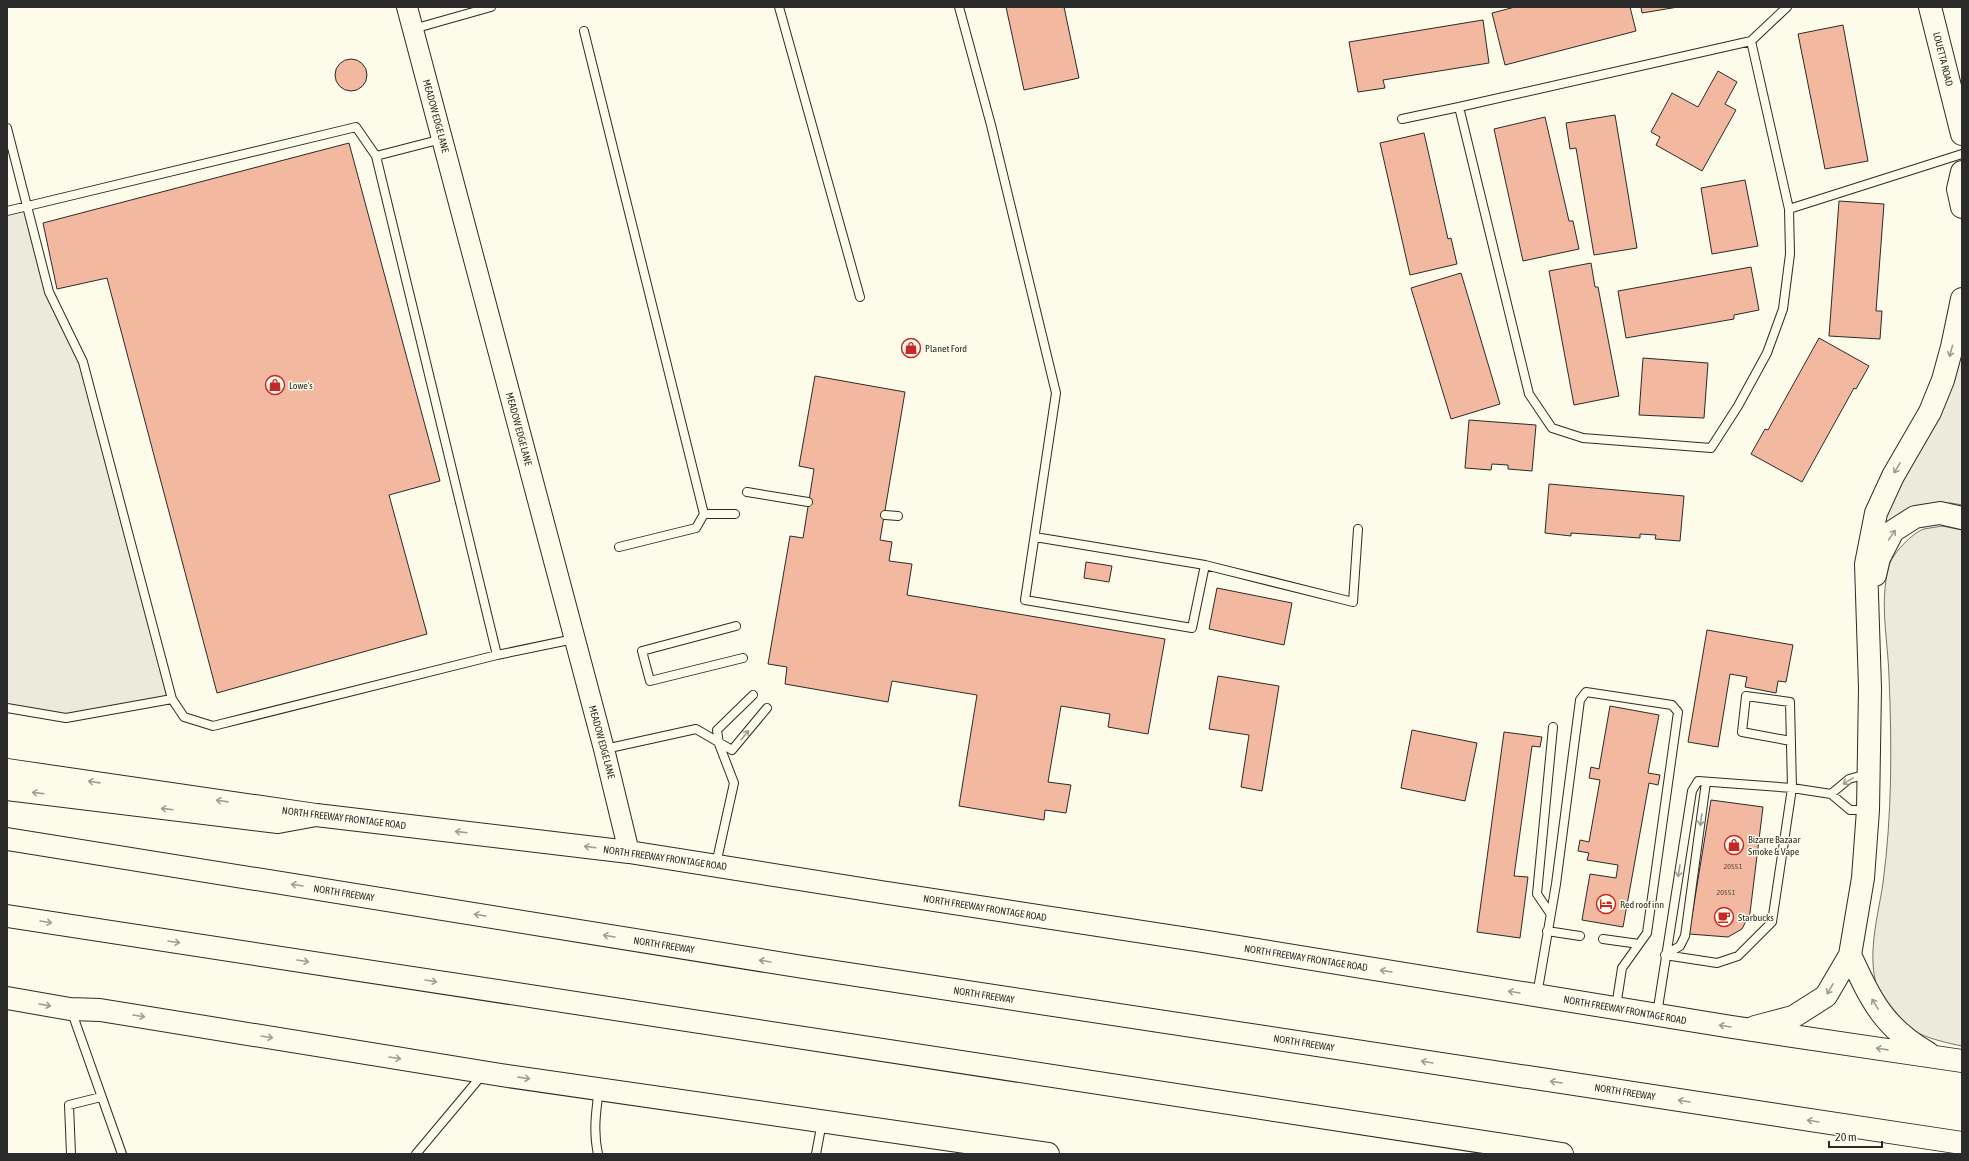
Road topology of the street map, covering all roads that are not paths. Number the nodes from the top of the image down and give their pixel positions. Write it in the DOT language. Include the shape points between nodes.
graph roads {
  1 [pos="407,7"];
  2 [pos="489,7"];
  3 [pos="779,7"];
  4 [pos="959,7"];
  5 [pos="1787,7"];
  6 [pos="1930,7"];
  7 [pos="413,29"];
  8 [pos="584,31"];
  9 [pos="1751,41"];
  10 [pos="1459,107"];
  11 [pos="1402,119"];
  12 [pos="7,128"];
  13 [pos="1962,134"];
  14 [pos="443,138"];
  15 [pos="1962,154"];
  16 [pos="376,156"];
  17 [pos="1962,172"];
  18 [pos="27,205"];
  19 [pos="1962,207"];
  20 [pos="1789,209"];
  21 [pos="7,211"];
  22 [pos="860,297"];
  23 [pos="1962,299"];
  24 [pos="747,492"];
  25 [pos="808,502"];
  26 [pos="704,514"];
  27 [pos="735,514"];
  28 [pos="885,515"];
  29 [pos="898,516"];
  30 [pos="1962,518"];
  31 [pos="1358,529"];
  32 [pos="1035,537"];
  33 [pos="619,547"];
  34 [pos="1205,565"];
  35 [pos="1866,611"];
  36 [pos="736,626"];
  37 [pos="574,639"];
  38 [pos="497,655"];
  39 [pos="743,658"];
  40 [pos="753,695"];
  41 [pos="172,699"];
  42 [pos="7,708"];
  43 [pos="766,708"];
  44 [pos="1554,727"];
  45 [pos="1791,741"];
  46 [pos="719,744"];
  47 [pos="604,749"];
  48 [pos="7,770"];
  49 [pos="1868,773"];
  50 [pos="1706,782"];
  51 [pos="1792,788"];
  52 [pos="7,789"];
  53 [pos="1831,794"];
  54 [pos="1868,810"];
  55 [pos="316,815"];
  56 [pos="7,839"];
  57 [pos="629,852"];
  58 [pos="716,865"];
  59 [pos="1550,913"];
  60 [pos="7,916"];
  61 [pos="1547,932"];
  62 [pos="1580,936"];
  63 [pos="1603,939"];
  64 [pos="1639,944"];
  65 [pos="1665,955"];
  66 [pos="1850,955"];
  67 [pos="1537,995"];
  68 [pos="7,998"];
  69 [pos="1616,1008"];
  70 [pos="70,1009"];
  71 [pos="1657,1015"];
  72 [pos="1747,1029"];
  73 [pos="1934,1057"];
  74 [pos="1962,1061"];
  75 [pos="484,1072"];
  76 [pos="599,1089"];
  77 [pos="101,1097"];
  78 [pos="822,1121"];
  79 [pos="1962,1143"];
  80 [pos="71,1154"];
  81 [pos="122,1154"];
  82 [pos="416,1154"];
  83 [pos="598,1154"];
  84 [pos="816,1154"];
  85 [pos="1048,1154"];
  86 [pos="1562,1154"];
  1 -- 7 [label="street, MEADOW EDGE LANE"];
  2 -- 7 [label="lane"];
  3 -- 22 [label="lane"];
  4 -- 32 [label="lane" via="991,125 1056,392"];
  5 -- 9 [label="lane"];
  6 -- 13 [label="main road, LOUETTA ROAD"];
  7 -- 14 [label="street, MEADOW EDGE LANE"];
  8 -- 26 [label="lane"];
  9 -- 10 [label="lane"];
  9 -- 20 [label="lane"];
  10 -- 11 [label="lane"];
  10 -- 20 [label="lane" via="1529,394 1552,428 1583,438 1711,448 1767,353 1783,309 1790,254"];
  12 -- 18 [label="lane"];
  14 -- 16 [label="lane"];
  14 -- 37 [label="street, MEADOW EDGE LANE"];
  15 -- 20 [label="lane"];
  16 -- 18 [label="lane" via="356,126"];
  16 -- 38 [label="lane"];
  17 -- 19 [label="main road" via="1958,189"];
  18 -- 21 [label="lane"];
  18 -- 41 [label="lane" via="49,292 83,362"];
  23 -- 35 [label="main road, one-way" via="1949,360 1930,412 1893,476 1876,513 1866,564"];
  24 -- 25 [label="lane"];
  26 -- 27 [label="lane"];
  26 -- 33 [label="lane" via="696,528"];
  28 -- 29 [label="lane"];
  35 -- 30 [label="main road, one-way" via="1879,558 1893,531 1915,517 1940,513"];
  31 -- 34 [label="lane" via="1354,602"];
  32 -- 34 [label="lane"];
  32 -- 34 [label="lane" via="1025,600 1192,628"];
  35 -- 49 [label="main road" via="1870,688"];
  36 -- 39 [label="lane" via="642,651 650,681"];
  37 -- 38 [label="lane"];
  37 -- 47 [label="street, MEADOW EDGE LANE"];
  38 -- 41 [label="lane" via="213,726 184,717"];
  40 -- 46 [label="lane" via="717,730"];
  41 -- 42 [label="lane" via="66,718"];
  46 -- 43 [label="lane, one-way" via="732,750"];
  44 -- 59 [label="lane" via="1537,894"];
  45 -- 45 [label="lane" via="1790,702 1746,696 1742,732"];
  45 -- 51 [label="lane"];
  46 -- 47 [label="lane" via="696,729"];
  46 -- 58 [label="lane" via="734,783"];
  47 -- 57 [label="street, MEADOW EDGE LANE"];
  55 -- 48 [label="main road, NORTH FREEWAY FRONTAGE ROAD, one-way"];
  49 -- 53 [label="lane, one-way" via="1849,779"];
  49 -- 54 [label="main road"];
  50 -- 51 [label="lane"];
  50 -- 65 [label="lane, one-way" via="1685,936 1680,946"];
  50 -- 65 [label="lane, one-way" via="1698,781 1692,791"];
  51 -- 53 [label="lane"];
  51 -- 65 [label="lane" via="1772,922 1738,956 1717,963"];
  55 -- 52 [label="main road, one-way" via="278,822"];
  53 -- 54 [label="lane" via="1850,810"];
  54 -- 66 [label="main road" via="1863,878"];
  57 -- 55 [label="main road, NORTH FREEWAY FRONTAGE ROAD, one-way"];
  79 -- 56 [label="main road, NORTH FREEWAY, one-way" via="803,967"];
  57 -- 58 [label="main road, NORTH FREEWAY FRONTAGE ROAD"];
  67 -- 58 [label="main road, NORTH FREEWAY FRONTAGE ROAD, one-way"];
  59 -- 61 [label="lane"];
  59 -- 64 [label="lane" via="1580,700 1586,692 1672,705 1678,712 1647,933"];
  60 -- 86 [label="main road, one-way"];
  61 -- 62 [label="lane"];
  61 -- 67 [label="lane"];
  63 -- 64 [label="lane"];
  64 -- 69 [label="lane" via="1622,968"];
  65 -- 71 [label="lane"];
  66 -- 72 [label="main road, one-way" via="1826,996 1793,1017"];
  73 -- 66 [label="main road, one-way" via="1910,1043 1884,1018 1866,991"];
  67 -- 69 [label="main road, NORTH FREEWAY FRONTAGE ROAD"];
  68 -- 70 [label="main road, one-way"];
  69 -- 71 [label="main road, NORTH FREEWAY FRONTAGE ROAD"];
  70 -- 75 [label="main road, one-way" via="100,1010"];
  70 -- 77 [label="lane"];
  72 -- 71 [label="main road, NORTH FREEWAY FRONTAGE ROAD, one-way"];
  73 -- 72 [label="main road, NORTH FREEWAY FRONTAGE ROAD, one-way"];
  73 -- 74 [label="main road, NORTH FREEWAY FRONTAGE ROAD"];
  75 -- 76 [label="main road, one-way"];
  75 -- 82 [label="lane"];
  76 -- 78 [label="main road"];
  76 -- 83 [label="lane" via="595,1123"];
  77 -- 80 [label="lane" via="69,1105"];
  77 -- 81 [label="lane"];
  78 -- 84 [label="lane"];
  78 -- 85 [label="main road"];
}
